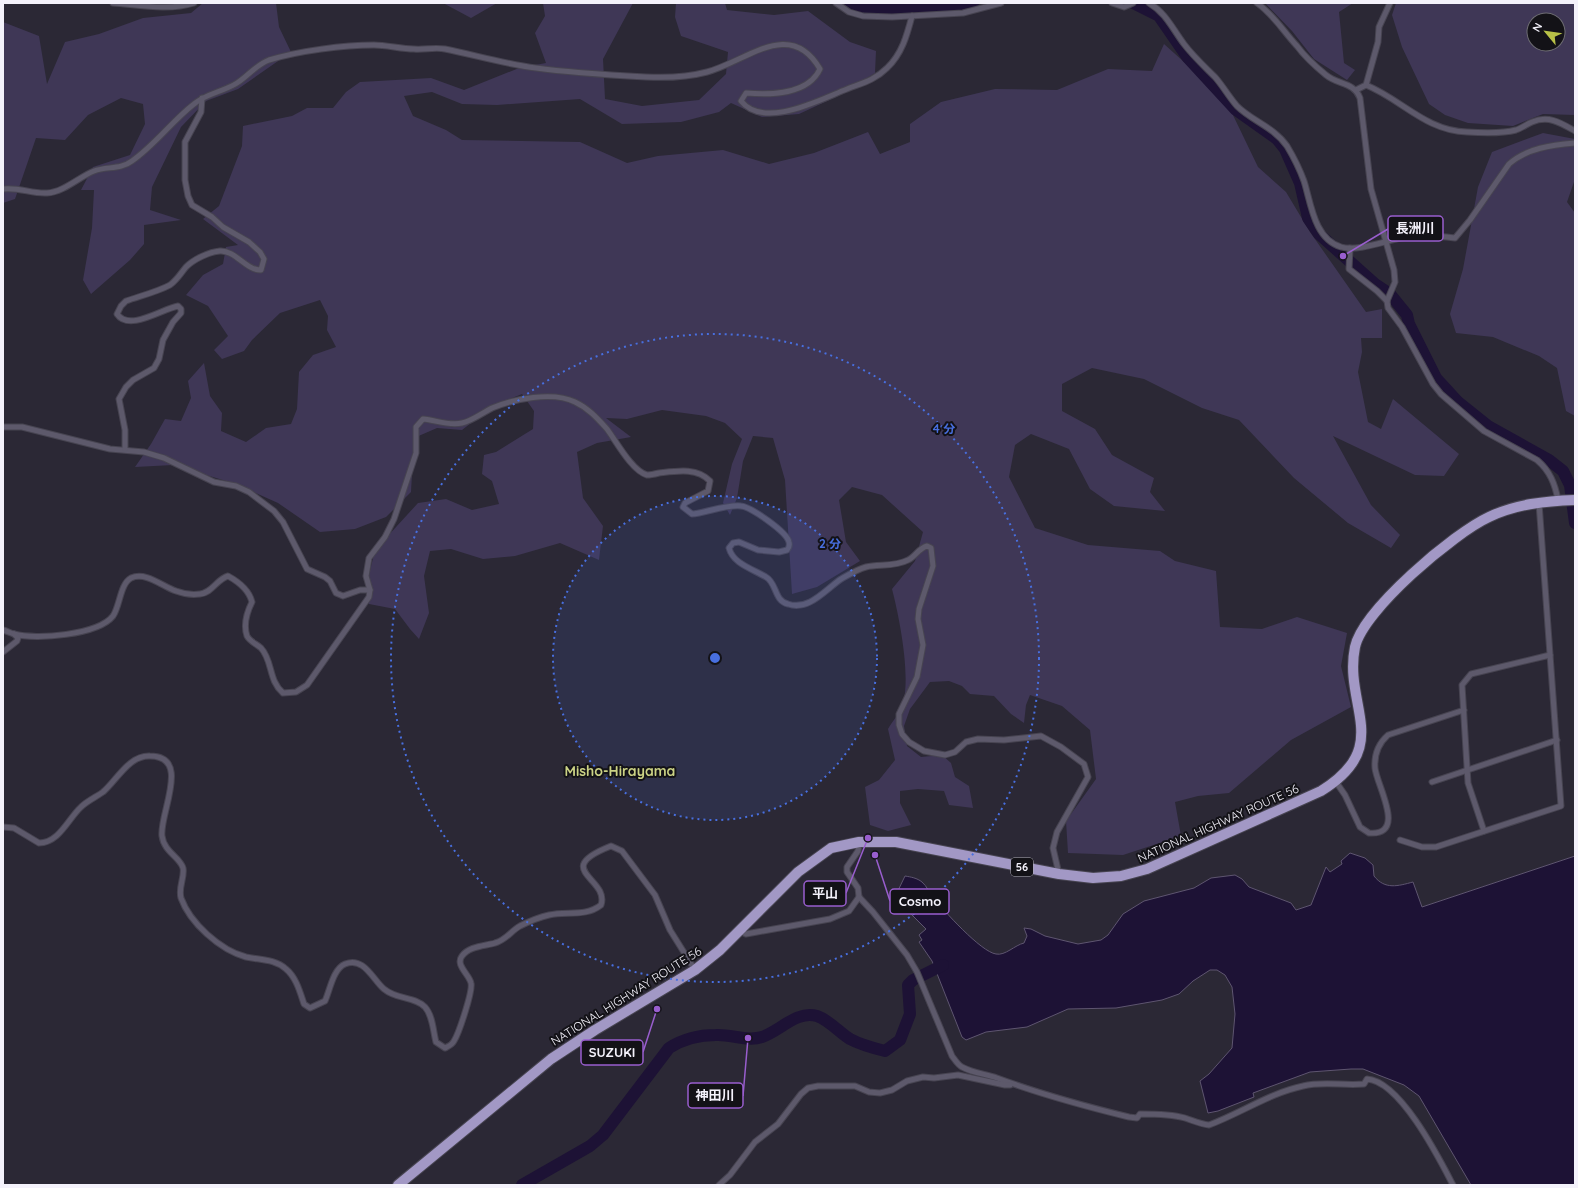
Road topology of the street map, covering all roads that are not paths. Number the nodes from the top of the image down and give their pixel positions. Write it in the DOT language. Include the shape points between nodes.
graph roads {
  1 [pos="113,3"];
  2 [pos="194,3"];
  3 [pos="836,3"];
  4 [pos="1001,3"];
  5 [pos="1112,3"];
  6 [pos="1133,3"];
  7 [pos="1149,3"];
  8 [pos="1257,3"];
  9 [pos="1390,3"];
  10 [pos="912,16"];
  11 [pos="1366,85"];
  12 [pos="1356,90"];
  13 [pos="202,98"];
  14 [pos="1575,131"];
  15 [pos="1575,143"];
  16 [pos="3,189"];
  17 [pos="1387,241"];
  18 [pos="1350,248"];
  19 [pos="1387,302"];
  20 [pos="3,427"];
  21 [pos="125,449"];
  22 [pos="1560,500"];
  23 [pos="1575,500"];
  24 [pos="1539,503"];
  25 [pos="370,590"];
  26 [pos="3,630"];
  27 [pos="14,634"];
  28 [pos="3,652"];
  29 [pos="1550,655"];
  30 [pos="1464,710"];
  31 [pos="1557,740"];
  32 [pos="1467,770"];
  33 [pos="1336,782"];
  34 [pos="1432,782"];
  35 [pos="3,827"];
  36 [pos="1484,831"];
  37 [pos="1400,840"];
  38 [pos="860,842"];
  39 [pos="1059,874"];
  40 [pos="858,898"];
  41 [pos="740,931"];
  42 [pos="695,970"];
  43 [pos="1012,1084"];
  44 [pos="398,1185"];
  45 [pos="719,1185"];
  46 [pos="1453,1185"];
  1 -- 2 [label="street" via="182,7"];
  3 -- 10 [label="street" via="849,12 862,16"];
  4 -- 10 [label="street" via="963,13"];
  5 -- 6 [label="street" via="1124,7"];
  7 -- 18 [label="street" via="1160,10 1184,44 1237,106 1264,124 1282,141 1303,180 1319,228 1329,240 1340,247"];
  8 -- 12 [label="street" via="1327,76"];
  9 -- 11 [label="street" via="1379,27 1376,50"];
  10 -- 13 [label="street" via="900,52 877,77 815,103 788,111 758,111 741,101 746,93 780,93 808,84 816,77 820,69 814,59 806,51 782,43 748,54 707,72 651,77 536,68 442,48 397,48 376,45 321,50 261,63 237,83"];
  11 -- 12 [label="street"];
  11 -- 14 [label="street" via="1393,98 1413,114 1451,130 1505,132 1517,130 1540,119 1551,119"];
  12 -- 17 [label="street" via="1360,98 1371,189"];
  13 -- 16 [label="street" via="179,117 160,138 124,166 97,170 48,193 16,188"];
  13 -- 21 [label="street" via="201,112 185,142 188,196 192,206 212,216 223,227 249,242 260,252 264,259 263,266 261,270 256,270 226,252 213,252 195,260 170,285 126,301 121,306 117,314 120,319 127,321 140,319 170,307 178,306 181,309 181,313 163,340 154,368 133,380 119,399 125,430"];
  15 -- 17 [label="street" via="1552,144 1515,158 1455,238 1430,235"];
  17 -- 18 [label="street"];
  17 -- 19 [label="street" via="1395,282"];
  18 -- 19 [label="street" via="1349,269 1378,291"];
  19 -- 22 [label="street" via="1388,308 1402,327 1432,384 1484,432 1543,465 1555,483"];
  20 -- 21 [label="street" via="22,427 110,449"];
  21 -- 25 [label="street" via="164,458 214,482 236,486 249,492 274,511 283,522 307,569 330,581 336,592 343,596 360,590"];
  22 -- 23 [label="highway, NATIONAL HIGHWAY ROUTE 56 / 56"];
  22 -- 24 [label="highway, NATIONAL HIGHWAY ROUTE 56 / 56"];
  24 -- 29 [label="street"];
  24 -- 33 [label="highway, NATIONAL HIGHWAY ROUTE 56 / 56" via="1495,514 1460,534 1439,550 1374,611 1363,627 1355,646 1353,664 1362,739 1348,770"];
  25 -- 27 [label="street" via="362,609 307,685 290,693 283,693 278,688 261,648 247,636 247,613 252,602 250,594 228,576 221,578 206,592 194,594 176,591 139,576 130,579 124,587 120,603 103,624 56,636"];
  25 -- 39 [label="street" via="366,576 369,558 385,537 394,519 416,453 416,427 423,419 464,423 493,408 523,398 542,396 573,401 587,409 628,458 647,475 685,470 707,477 710,481 708,490 685,503 683,507 686,511 692,514 741,506 756,513 786,535 790,546 779,552 758,550 739,542 733,543 729,548 734,560 769,578 781,601 787,604 806,604 841,579 859,570 902,563 927,546 931,548 933,566 919,609 923,645 917,677 899,714 902,734 909,742 924,751 945,755 955,752 966,742 978,739 1004,740 1041,736 1084,764 1088,777 1057,832 1054,848"];
  26 -- 27 [label="street"];
  27 -- 28 [label="street" via="18,638 17,641"];
  29 -- 30 [label="street" via="1471,674 1462,685"];
  29 -- 31 [label="street"];
  30 -- 32 [label="street"];
  30 -- 33 [label="street" via="1388,735 1382,741 1375,768 1389,817 1385,828 1379,832 1369,834 1360,827"];
  31 -- 32 [label="street"];
  31 -- 36 [label="street" via="1561,806"];
  32 -- 34 [label="street"];
  32 -- 36 [label="street" via="1468,783"];
  33 -- 39 [label="highway, NATIONAL HIGHWAY ROUTE 56 / 56" via="1147,870 1121,876 1092,878"];
  35 -- 42 [label="street" via="14,828 39,843 52,840 82,806 104,791 131,763 144,756 160,758 166,762 172,773 162,826 164,844 183,869 180,887 184,904 210,936 237,954 275,962 287,969 298,986 304,1004 310,1008 325,1001 339,968 345,964 356,963 365,967 377,983 392,995 419,1002 426,1008 432,1020 436,1042 445,1048 457,1035 470,997 471,983 460,964 463,954 502,941 520,926 548,916 598,908 602,905 602,895 586,872 585,860 611,846 622,851 655,895 670,930"];
  36 -- 37 [label="street" via="1436,847 1422,847"];
  38 -- 39 [label="highway, NATIONAL HIGHWAY ROUTE 56 / 56" via="896,842"];
  38 -- 40 [label="street" via="858,851 847,867 858,888"];
  38 -- 41 [label="highway, NATIONAL HIGHWAY ROUTE 56 / 56" via="830,848 798,872"];
  40 -- 41 [label="street" via="849,911 830,919 746,934"];
  40 -- 43 [label="street" via="873,912 907,955 917,972 952,1056 960,1066 971,1072"];
  41 -- 42 [label="highway, NATIONAL HIGHWAY ROUTE 56 / 56"];
  42 -- 44 [label="highway, NATIONAL HIGHWAY ROUTE 56 / 56" via="595,1030 551,1060"];
  43 -- 45 [label="street" via="1005,1085 958,1074 923,1077 880,1093 869,1092 855,1086 808,1088 778,1124 755,1142 730,1175"];
  43 -- 46 [label="street" via="1129,1117 1161,1114 1210,1125 1284,1091 1323,1084 1364,1084 1367,1079 1374,1079 1386,1087 1417,1121"];
}
